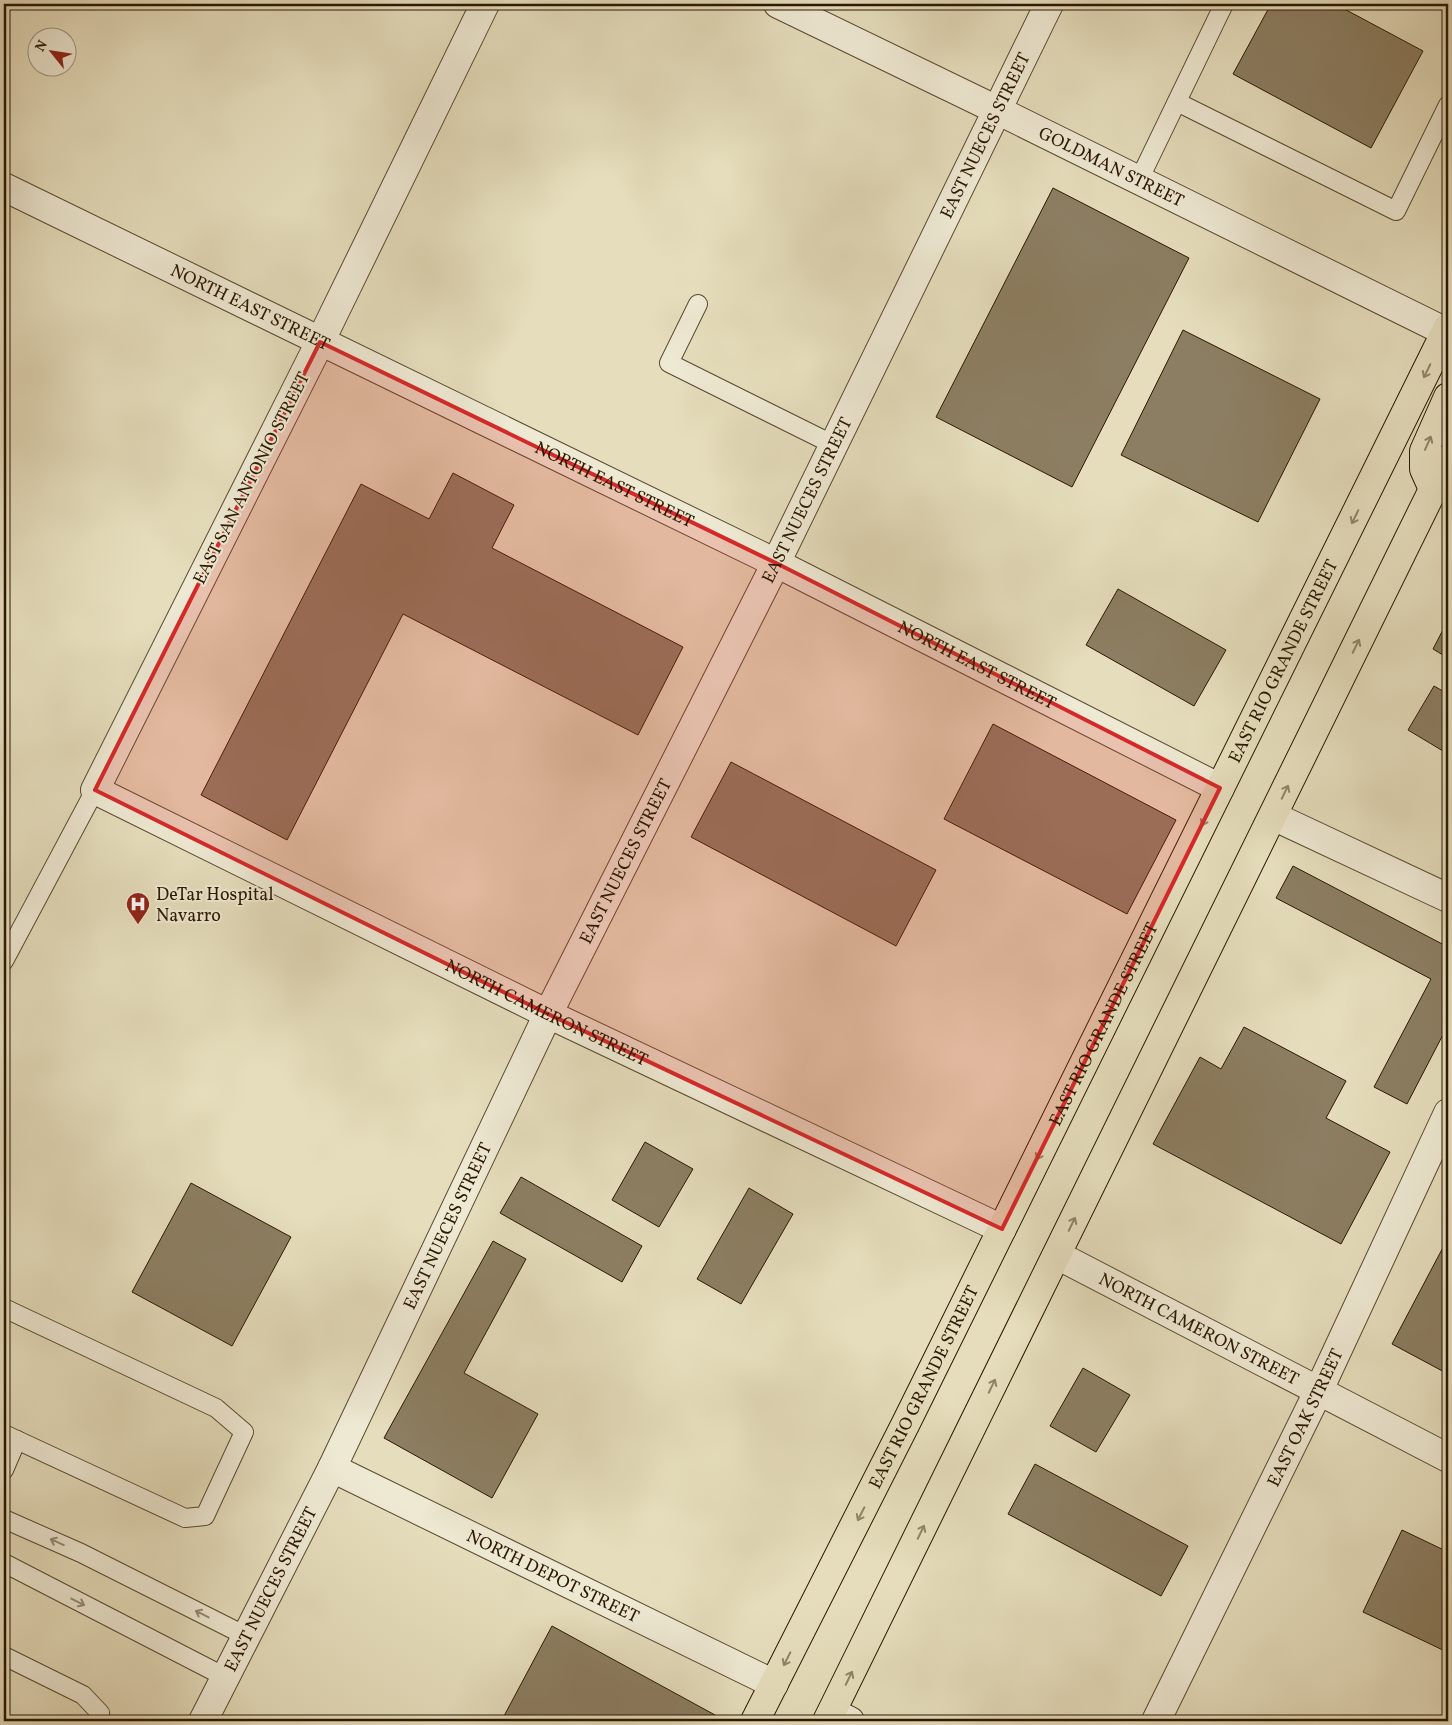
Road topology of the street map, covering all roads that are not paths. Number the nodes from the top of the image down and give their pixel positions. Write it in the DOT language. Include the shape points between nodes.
graph roads {
  1 [pos="485,4"];
  2 [pos="778,4"];
  3 [pos="1049,4"];
  4 [pos="1224,4"];
  5 [pos="1177,102"];
  6 [pos="997,110"];
  7 [pos="1447,110"];
  8 [pos="1139,180"];
  9 [pos="4,187"];
  10 [pos="698,304"];
  11 [pos="1447,332"];
  12 [pos="320,342"];
  13 [pos="1448,397"];
  14 [pos="834,445"];
  15 [pos="1448,459"];
  16 [pos="1433,489"];
  17 [pos="776,563"];
  18 [pos="1220,788"];
  19 [pos="95,790"];
  20 [pos="1273,816"];
  21 [pos="1448,898"];
  22 [pos="4,961"];
  23 [pos="548,1014"];
  24 [pos="1448,1114"];
  25 [pos="1002,1229"];
  26 [pos="1057,1255"];
  27 [pos="4,1308"];
  28 [pos="1318,1392"];
  29 [pos="10,1437"];
  30 [pos="1448,1458"];
  31 [pos="332,1468"];
  32 [pos="4,1470"];
  33 [pos="4,1519"];
  34 [pos="4,1563"];
  35 [pos="246,1636"];
  36 [pos="4,1656"];
  37 [pos="225,1677"];
  38 [pos="774,1684"];
  39 [pos="836,1718"];
  40 [pos="96,1721"];
  41 [pos="203,1721"];
  42 [pos="755,1721"];
  43 [pos="1156,1721"];
  1 -- 12 [label="street, EAST SAN ANTONIO STREET"];
  2 -- 6 [label="street, GOLDMAN STREET"];
  3 -- 6 [label="street, EAST NUECES STREET"];
  4 -- 5 [label="lane"];
  5 -- 7 [label="lane" via="1396,211"];
  5 -- 8 [label="lane"];
  6 -- 8 [label="street, GOLDMAN STREET"];
  6 -- 14 [label="street, EAST NUECES STREET"];
  8 -- 11 [label="street, GOLDMAN STREET"];
  9 -- 12 [label="street, NORTH EAST STREET"];
  10 -- 14 [label="lane" via="669,363"];
  11 -- 18 [label="main road, EAST RIO GRANDE STREET, one-way"];
  12 -- 17 [label="street, NORTH EAST STREET"];
  12 -- 19 [label="street, EAST SAN ANTONIO STREET"];
  16 -- 13 [label="main road, one-way" via="1424,469 1424,450"];
  14 -- 17 [label="street, EAST NUECES STREET"];
  15 -- 16 [label="main road"];
  20 -- 16 [label="main road, one-way"];
  17 -- 18 [label="street, NORTH EAST STREET"];
  17 -- 23 [label="street, EAST NUECES STREET"];
  18 -- 25 [label="main road, EAST RIO GRANDE STREET, one-way"];
  19 -- 22 [label="lane"];
  19 -- 23 [label="street, NORTH CAMERON STREET"];
  20 -- 21 [label="street"];
  26 -- 20 [label="main road, one-way"];
  23 -- 25 [label="street, NORTH CAMERON STREET"];
  23 -- 31 [label="street, EAST NUECES STREET"];
  24 -- 28 [label="street, EAST OAK STREET"];
  25 -- 38 [label="main road, EAST RIO GRANDE STREET, one-way"];
  26 -- 28 [label="street, NORTH CAMERON STREET"];
  39 -- 26 [label="main road, one-way"];
  27 -- 29 [label="lane" via="216,1408 244,1432 205,1516 186,1518"];
  28 -- 30 [label="street, NORTH CAMERON STREET"];
  28 -- 43 [label="street, EAST OAK STREET"];
  29 -- 32 [label="lane"];
  31 -- 35 [label="street, EAST NUECES STREET"];
  31 -- 38 [label="street, NORTH DEPOT STREET"];
  35 -- 33 [label="lane, one-way" via="81,1553"];
  34 -- 37 [label="lane, one-way"];
  35 -- 37 [label="street, EAST NUECES STREET"];
  36 -- 40 [label="lane" via="83,1695 100,1713"];
  37 -- 41 [label="street, EAST NUECES STREET"];
  38 -- 42 [label="main road, EAST RIO GRANDE STREET"];
}
